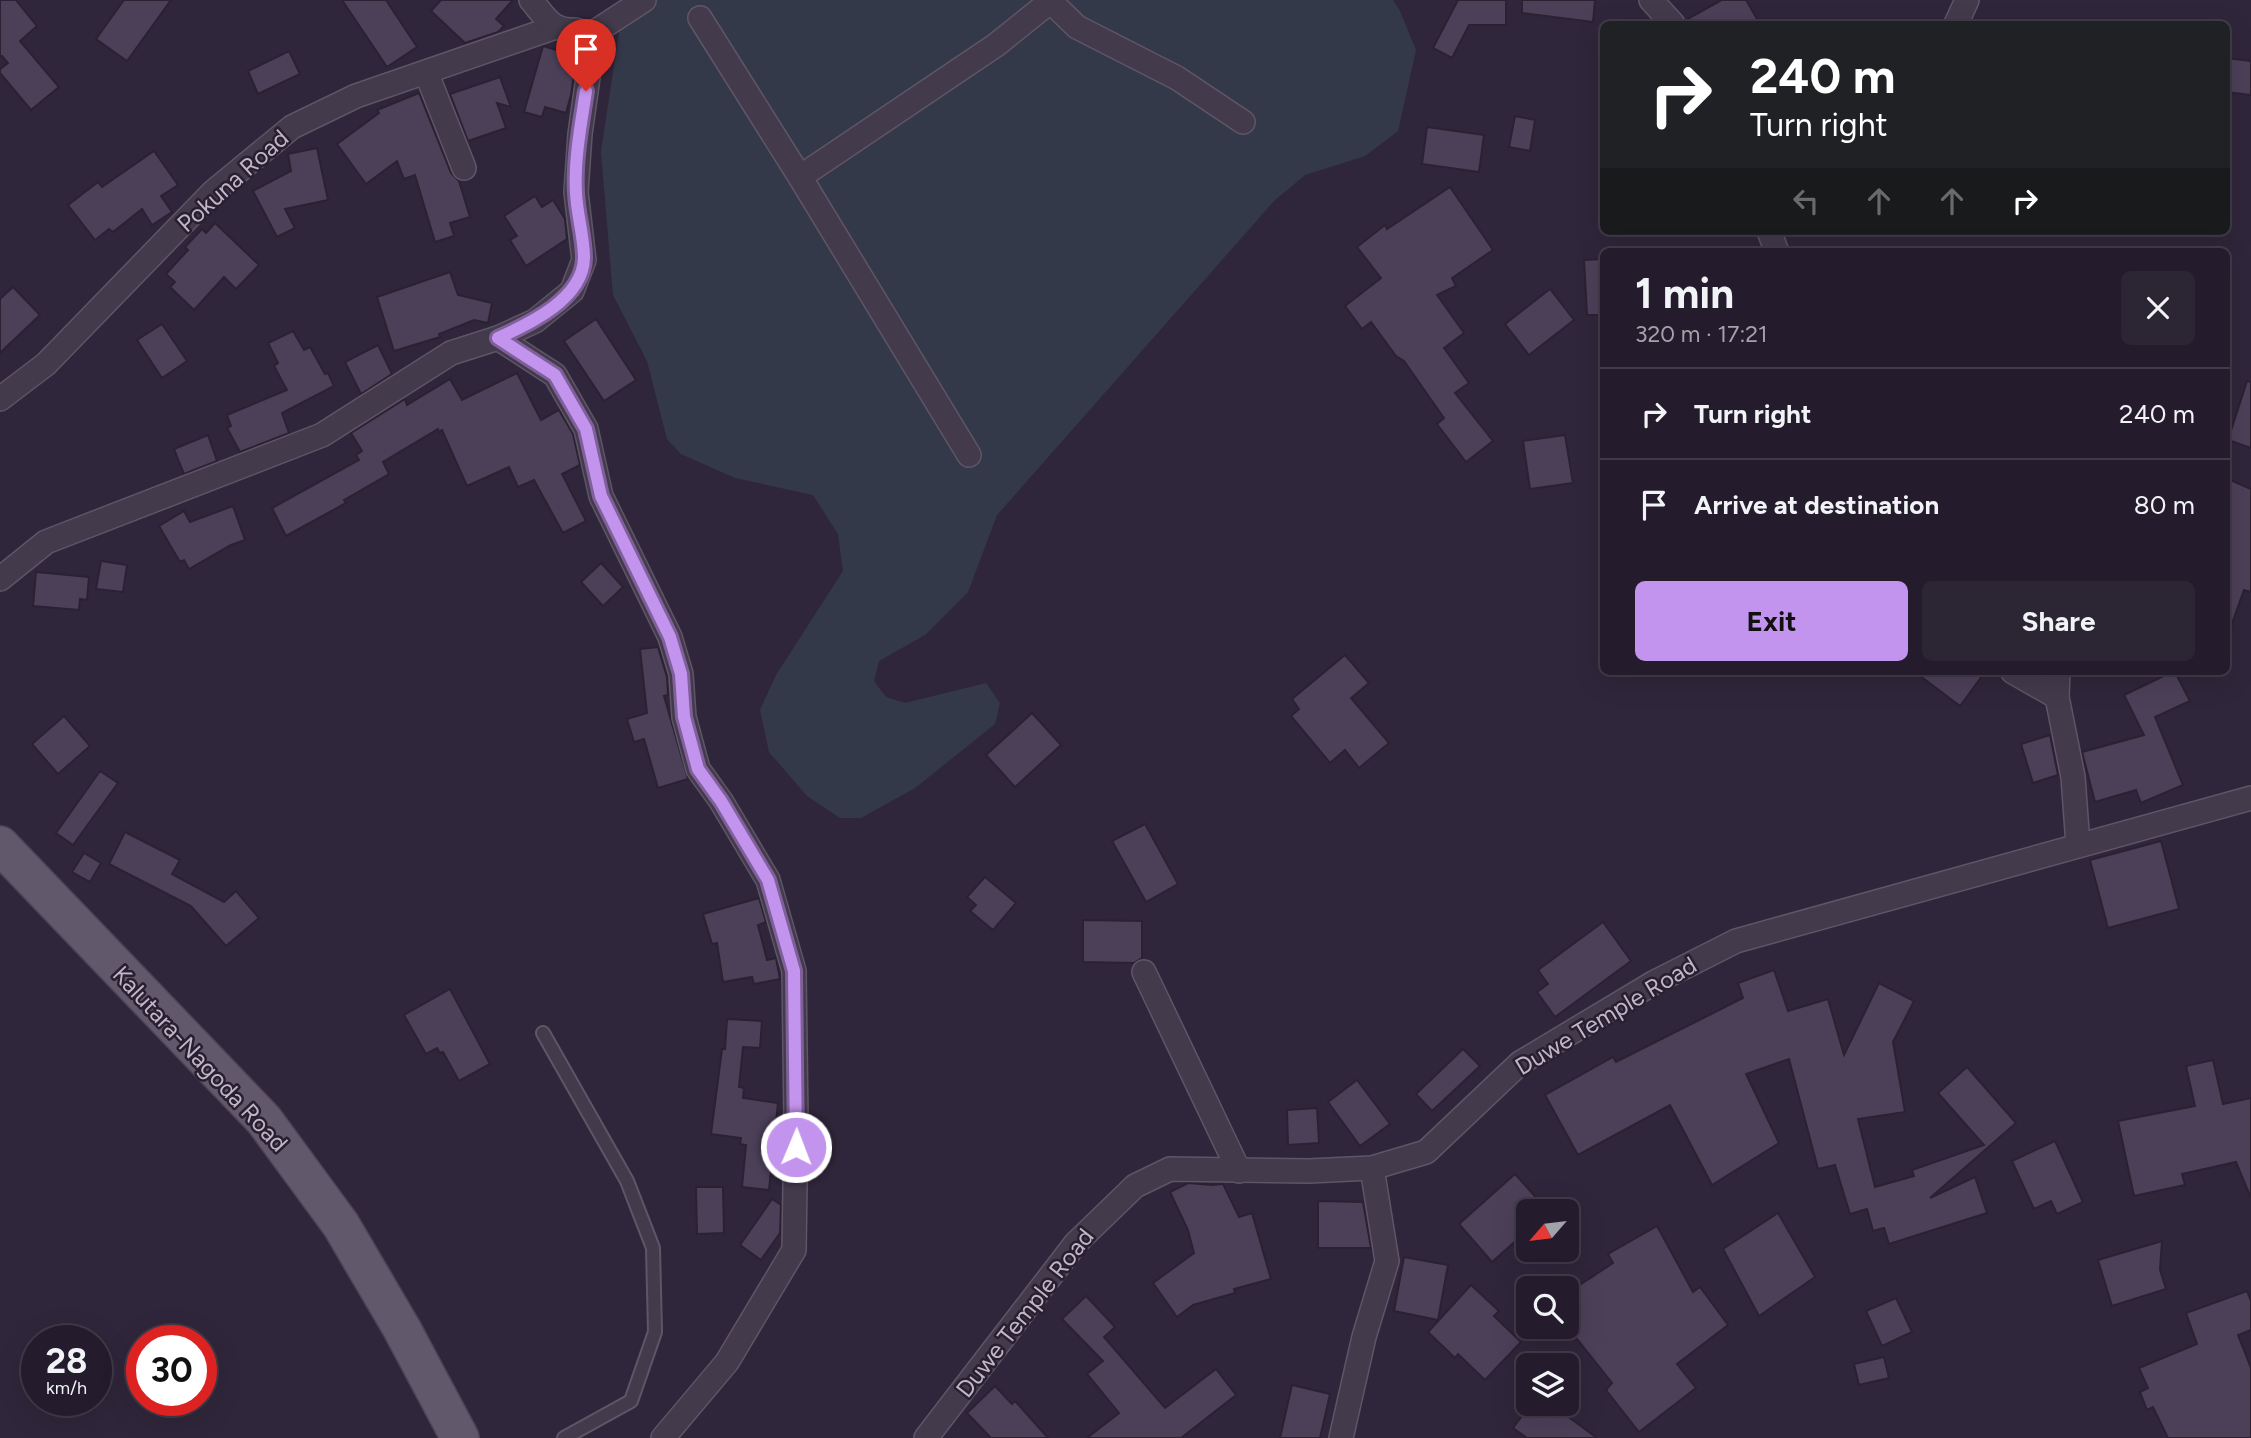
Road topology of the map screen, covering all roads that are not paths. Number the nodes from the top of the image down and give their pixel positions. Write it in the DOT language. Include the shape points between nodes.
graph roads {
  1 [pos="531,0"];
  2 [pos="644,0"];
  3 [pos="1651,0"];
  4 [pos="1967,0"];
  5 [pos="1050,1"];
  6 [pos="700,19"];
  7 [pos="1669,21"];
  8 [pos="1957,21"];
  9 [pos="556,27"];
  10 [pos="587,37"];
  11 [pos="426,72"];
  12 [pos="1243,122"];
  13 [pos="464,168"];
  14 [pos="800,177"];
  15 [pos="498,338"];
  16 [pos="0,399"];
  17 [pos="969,455"];
  18 [pos="0,579"];
  19 [pos="2019,675"];
  20 [pos="2058,675"];
  21 [pos="2057,697"];
  22 [pos="2251,798"];
  23 [pos="0,845"];
  24 [pos="2078,845"];
  25 [pos="1144,972"];
  26 [pos="543,1033"];
  27 [pos="1372,1168"];
  28 [pos="1239,1171"];
  29 [pos="934,1434"];
  30 [pos="460,1438"];
  31 [pos="564,1438"];
  32 [pos="663,1438"];
  33 [pos="1341,1438"];
  1 -- 9 [label="street"];
  2 -- 10 [label="street"];
  3 -- 7 [label="street"];
  4 -- 8 [label="street"];
  5 -- 12 [label="street" via="1077,27 1177,78"];
  5 -- 14 [label="street" via="996,45"];
  6 -- 14 [label="street"];
  9 -- 10 [label="street" via="581,30"];
  9 -- 11 [label="street, Pokuna Road"];
  10 -- 15 [label="street" via="592,49 576,192 584,260 572,291 535,321"];
  11 -- 13 [label="street"];
  11 -- 16 [label="street, Pokuna Road" via="356,96 292,127 213,192 46,364"];
  14 -- 17 [label="street"];
  15 -- 18 [label="street" via="451,353 322,435 46,542"];
  15 -- 32 [label="street" via="555,375 586,429 601,496 670,637 698,769 768,880 794,971 794,1250 727,1362"];
  19 -- 21 [label="street"];
  20 -- 21 [label="street"];
  21 -- 24 [label="street" via="2073,777"];
  22 -- 24 [label="street, Duwe Temple Road"];
  23 -- 30 [label="main road, Kalutara-Nagoda Road" via="264,1120 341,1225"];
  24 -- 27 [label="street, Duwe Temple Road" via="1736,941 1655,982 1520,1063 1426,1152"];
  25 -- 28 [label="street"];
  26 -- 31 [label="lane" via="628,1181 653,1248 655,1332 631,1401"];
  27 -- 28 [label="street, Duwe Temple Road"];
  27 -- 33 [label="street" via="1387,1261"];
  28 -- 29 [label="street, Duwe Temple Road" via="1170,1168 1135,1186 1076,1243"];
}
